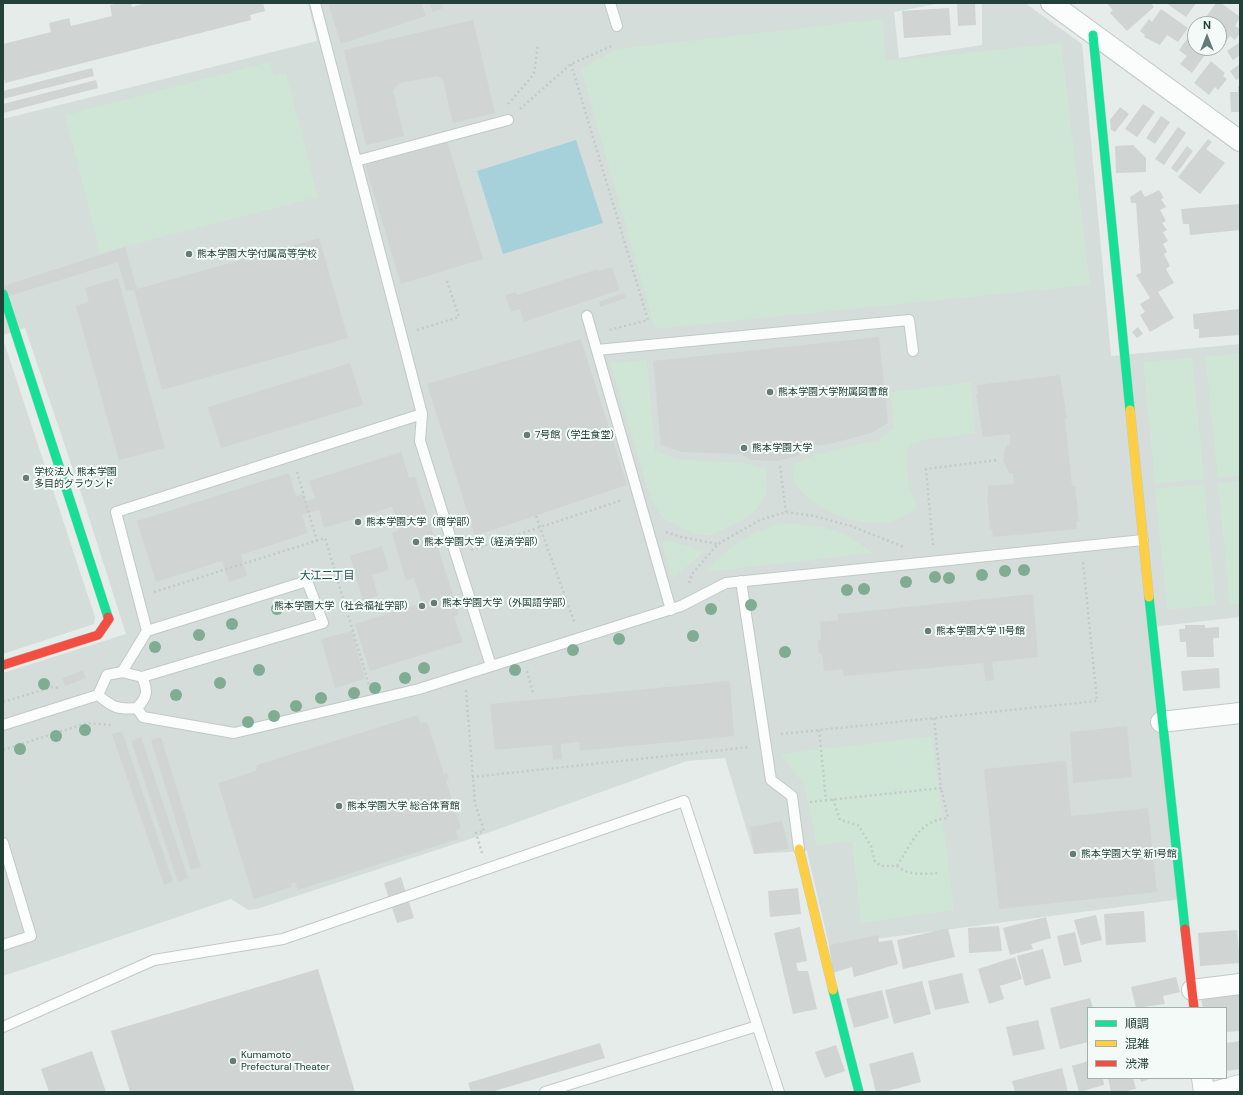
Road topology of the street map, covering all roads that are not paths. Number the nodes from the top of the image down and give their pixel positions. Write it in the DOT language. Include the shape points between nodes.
graph roads {
  1 [pos="315,3"];
  2 [pos="610,3"];
  3 [pos="1051,3"];
  4 [pos="617,26"];
  5 [pos="1093,36"];
  6 [pos="508,120"];
  7 [pos="1240,141"];
  8 [pos="356,161"];
  9 [pos="3,294"];
  10 [pos="587,316"];
  11 [pos="597,350"];
  12 [pos="913,351"];
  13 [pos="422,414"];
  14 [pos="1143,540"];
  15 [pos="741,581"];
  16 [pos="671,610"];
  17 [pos="147,631"];
  18 [pos="3,665"];
  19 [pos="490,666"];
  20 [pos="122,672"];
  21 [pos="142,677"];
  22 [pos="98,695"];
  23 [pos="138,708"];
  24 [pos="1240,713"];
  25 [pos="1160,722"];
  26 [pos="3,725"];
  27 [pos="3,843"];
  28 [pos="799,849"];
  29 [pos="3,945"];
  30 [pos="1240,984"];
  31 [pos="1193,999"];
  32 [pos="3,1026"];
  33 [pos="757,1026"];
  34 [pos="1202,1079"];
  35 [pos="1240,1085"];
  36 [pos="545,1092"];
  37 [pos="779,1092"];
  38 [pos="859,1092"];
  39 [pos="1204,1092"];
  40 [pos="1214,1092"];
  1 -- 8 [label="lane"];
  2 -- 4 [label="lane"];
  3 -- 5 [label="street"];
  5 -- 7 [label="street"];
  5 -- 14 [label="street"];
  6 -- 8 [label="lane"];
  8 -- 13 [label="lane"];
  9 -- 18 [label="street" via="109,619 98,635"];
  10 -- 11 [label="lane"];
  11 -- 12 [label="lane" via="909,320"];
  11 -- 16 [label="lane"];
  13 -- 17 [label="lane" via="116,512"];
  13 -- 19 [label="lane" via="420,441"];
  14 -- 15 [label="lane"];
  14 -- 25 [label="street"];
  15 -- 16 [label="lane" via="726,583"];
  15 -- 28 [label="lane" via="771,780 792,796"];
  16 -- 19 [label="lane"];
  17 -- 20 [label="lane"];
  17 -- 21 [label="lane" via="307,581 323,623"];
  19 -- 23 [label="lane" via="419,689 234,733 143,717"];
  20 -- 21 [label="lane"];
  20 -- 22 [label="lane" via="107,675"];
  21 -- 23 [label="lane" via="147,689 144,701"];
  22 -- 23 [label="lane" via="112,707"];
  22 -- 26 [label="lane"];
  24 -- 25 [label="street"];
  25 -- 31 [label="street"];
  27 -- 29 [label="lane" via="31,936"];
  28 -- 38 [label="street"];
  30 -- 31 [label="street"];
  32 -- 33 [label="lane" via="154,960 284,939 684,801"];
  33 -- 36 [label="lane"];
  33 -- 37 [label="lane"];
  34 -- 39 [label="street"];
  35 -- 40 [label="street"];
}
